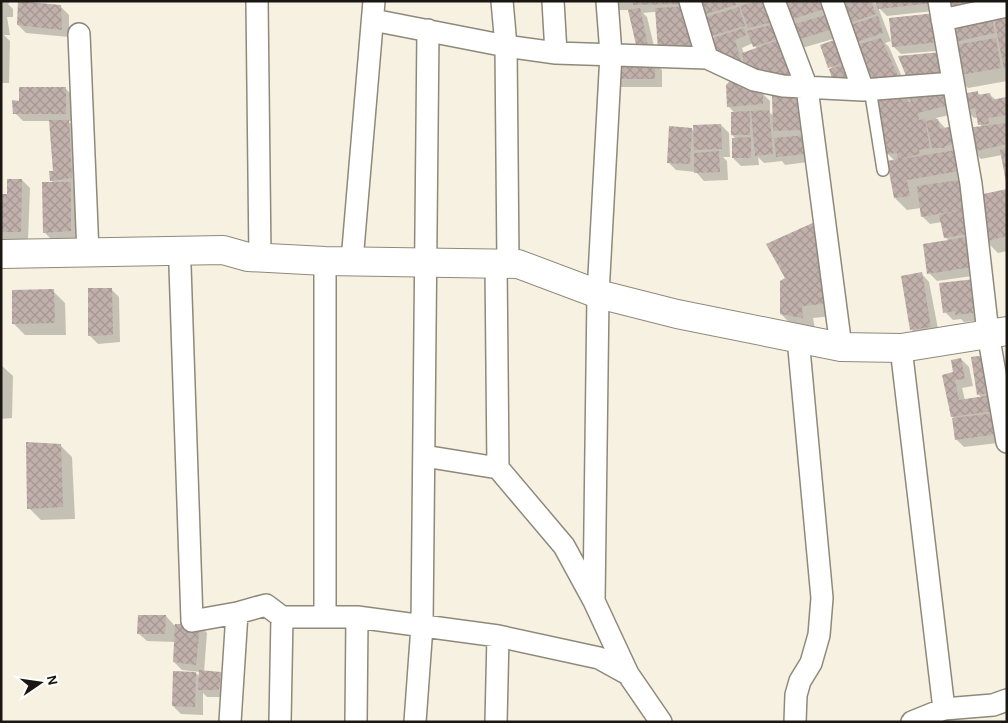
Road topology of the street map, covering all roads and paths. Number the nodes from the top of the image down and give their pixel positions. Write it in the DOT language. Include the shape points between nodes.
graph roads {
  1 [pos="257,1"];
  2 [pos="502,1"];
  3 [pos="553,1"];
  4 [pos="607,1"];
  5 [pos="690,1"];
  6 [pos="774,1"];
  7 [pos="832,1"];
  8 [pos="1007,6"];
  9 [pos="374,10"];
  10 [pos="940,10"];
  11 [pos="428,30"];
  12 [pos="79,34"];
  13 [pos="506,46"];
  14 [pos="556,53"];
  15 [pos="611,54"];
  16 [pos="707,58"];
  17 [pos="953,83"];
  18 [pos="807,88"];
  19 [pos="866,89"];
  20 [pos="883,170"];
  21 [pos="88,252"];
  22 [pos="1,254"];
  23 [pos="254,257"];
  24 [pos="326,261"];
  25 [pos="352,261"];
  26 [pos="427,262"];
  27 [pos="502,264"];
  28 [pos="180,266"];
  29 [pos="1,270"];
  30 [pos="598,294"];
  31 [pos="998,332"];
  32 [pos="798,338"];
  33 [pos="841,347"];
  34 [pos="901,348"];
  35 [pos="1007,442"];
  36 [pos="424,456"];
  37 [pos="498,468"];
  38 [pos="594,600"];
  39 [pos="237,614"];
  40 [pos="282,617"];
  41 [pos="325,617"];
  42 [pos="357,617"];
  43 [pos="422,626"];
  44 [pos="498,636"];
  45 [pos="628,674"];
  46 [pos="944,709"];
  47 [pos="998,709"];
  48 [pos="918,720"];
  49 [pos="230,722"];
  50 [pos="280,722"];
  51 [pos="356,722"];
  52 [pos="415,722"];
  53 [pos="496,722"];
  54 [pos="661,722"];
  55 [pos="795,722"];
  1 -- 23 [label="street"];
  2 -- 13 [label="street"];
  3 -- 14 [label="street"];
  4 -- 15 [label="street"];
  5 -- 16 [label="street"];
  6 -- 18 [label="street"];
  7 -- 19 [label="street"];
  8 -- 10 [label="street"];
  9 -- 11 [label="street"];
  9 -- 25 [label="street"];
  10 -- 17 [label="street"];
  11 -- 13 [label="street"];
  11 -- 26 [label="street"];
  12 -- 21 [label="street"];
  13 -- 14 [label="street"];
  13 -- 27 [label="street"];
  14 -- 15 [label="street"];
  15 -- 16 [label="street"];
  15 -- 30 [label="street"];
  16 -- 18 [label="street" via="754,80"];
  17 -- 19 [label="street"];
  17 -- 31 [label="street"];
  18 -- 19 [label="street"];
  18 -- 33 [label="street"];
  19 -- 20 [label="lane"];
  21 -- 22 [label="main road"];
  21 -- 23 [label="main road" via="223,250"];
  23 -- 24 [label="main road"];
  23 -- 28 [label="main road" via="224,264"];
  24 -- 25 [label="main road"];
  24 -- 41 [label="street"];
  25 -- 26 [label="main road"];
  26 -- 27 [label="main road"];
  26 -- 36 [label="street"];
  27 -- 30 [label="main road" via="518,264"];
  27 -- 37 [label="street"];
  28 -- 29 [label="main road"];
  28 -- 39 [label="street" via="192,621"];
  30 -- 32 [label="main road" via="677,314"];
  30 -- 38 [label="street"];
  31 -- 34 [label="main road"];
  31 -- 35 [label="street"];
  32 -- 33 [label="main road"];
  32 -- 55 [label="street" via="822,598 819,635 811,663 796,694"];
  33 -- 34 [label="main road"];
  34 -- 46 [label="street"];
  36 -- 37 [label="street"];
  36 -- 43 [label="street"];
  37 -- 38 [label="street" via="564,546"];
  38 -- 45 [label="street"];
  39 -- 40 [label="street" via="266,605"];
  39 -- 49 [label="street"];
  40 -- 41 [label="street"];
  40 -- 50 [label="street"];
  41 -- 42 [label="street"];
  42 -- 43 [label="street"];
  42 -- 51 [label="street"];
  43 -- 44 [label="street"];
  43 -- 52 [label="street"];
  44 -- 45 [label="street" via="598,658"];
  44 -- 53 [label="street"];
  45 -- 54 [label="street"];
  46 -- 47 [label="street"];
  46 -- 48 [label="street"];
}
